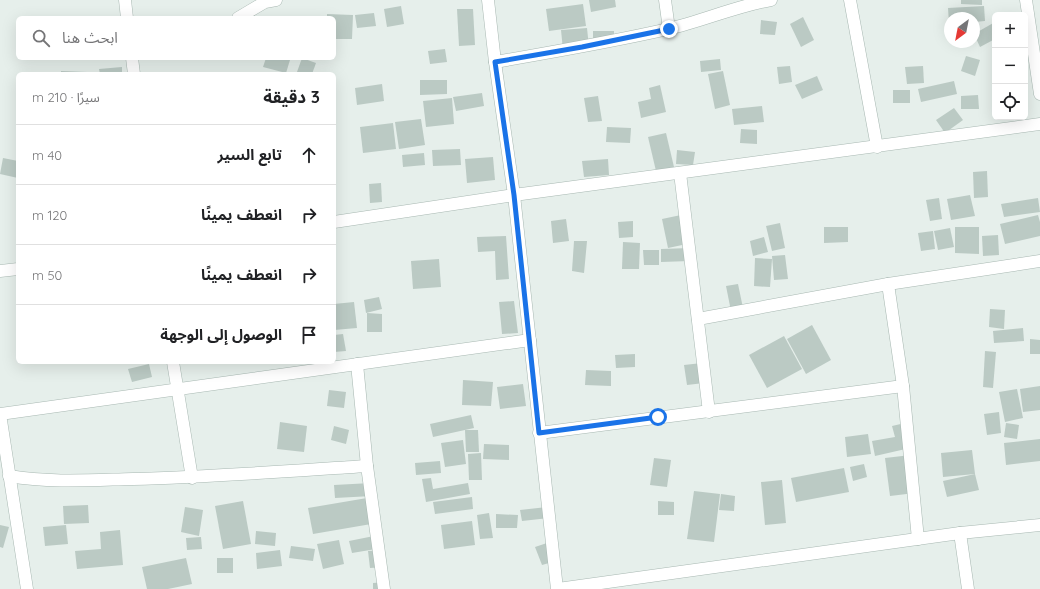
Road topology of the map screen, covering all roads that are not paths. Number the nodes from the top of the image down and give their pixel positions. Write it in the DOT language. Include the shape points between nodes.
graph roads {
  1 [pos="125,0"];
  2 [pos="276,0"];
  3 [pos="488,0"];
  4 [pos="665,0"];
  5 [pos="771,0"];
  6 [pos="850,0"];
  7 [pos="1026,0"];
  8 [pos="128,16"];
  9 [pos="241,16"];
  10 [pos="669,29"];
  11 [pos="132,60"];
  12 [pos="495,62"];
  13 [pos="134,72"];
  14 [pos="1040,94"];
  15 [pos="1040,124"];
  16 [pos="877,147"];
  17 [pos="680,174"];
  18 [pos="514,195"];
  19 [pos="336,222"];
  20 [pos="1040,261"];
  21 [pos="16,269"];
  22 [pos="0,271"];
  23 [pos="888,284"];
  24 [pos="698,318"];
  25 [pos="530,340"];
  26 [pos="173,364"];
  27 [pos="357,364"];
  28 [pos="903,386"];
  29 [pos="178,389"];
  30 [pos="709,412"];
  31 [pos="539,433"];
  32 [pos="367,466"];
  33 [pos="9,476"];
  34 [pos="192,478"];
  35 [pos="1040,524"];
  36 [pos="960,532"];
  37 [pos="918,539"];
  38 [pos="583,587"];
  39 [pos="27,589"];
  40 [pos="384,589"];
  41 [pos="558,589"];
  42 [pos="968,589"];
  1 -- 8 [label="street"];
  2 -- 9 [label="street" via="265,2"];
  3 -- 12 [label="street"];
  4 -- 10 [label="street"];
  5 -- 10 [label="street" via="739,7"];
  6 -- 16 [label="street"];
  7 -- 14 [label="street"];
  10 -- 12 [label="street"];
  11 -- 13 [label="street"];
  12 -- 18 [label="street"];
  15 -- 16 [label="street"];
  16 -- 17 [label="street"];
  17 -- 18 [label="street"];
  17 -- 24 [label="street"];
  18 -- 19 [label="street"];
  18 -- 25 [label="street"];
  20 -- 23 [label="street"];
  21 -- 22 [label="street"];
  23 -- 24 [label="street"];
  23 -- 28 [label="street"];
  24 -- 30 [label="street"];
  25 -- 27 [label="street"];
  25 -- 31 [label="street"];
  26 -- 29 [label="street"];
  27 -- 29 [label="street"];
  27 -- 32 [label="street"];
  28 -- 30 [label="street"];
  28 -- 37 [label="street"];
  29 -- 33 [label="street" via="0,414"];
  29 -- 34 [label="street"];
  30 -- 31 [label="street"];
  31 -- 41 [label="street"];
  32 -- 34 [label="street"];
  32 -- 40 [label="street"];
  33 -- 34 [label="street" via="57,481"];
  33 -- 39 [label="street"];
  35 -- 36 [label="street"];
  36 -- 37 [label="street"];
  36 -- 42 [label="street"];
  37 -- 38 [label="street"];
  38 -- 41 [label="street"];
}
